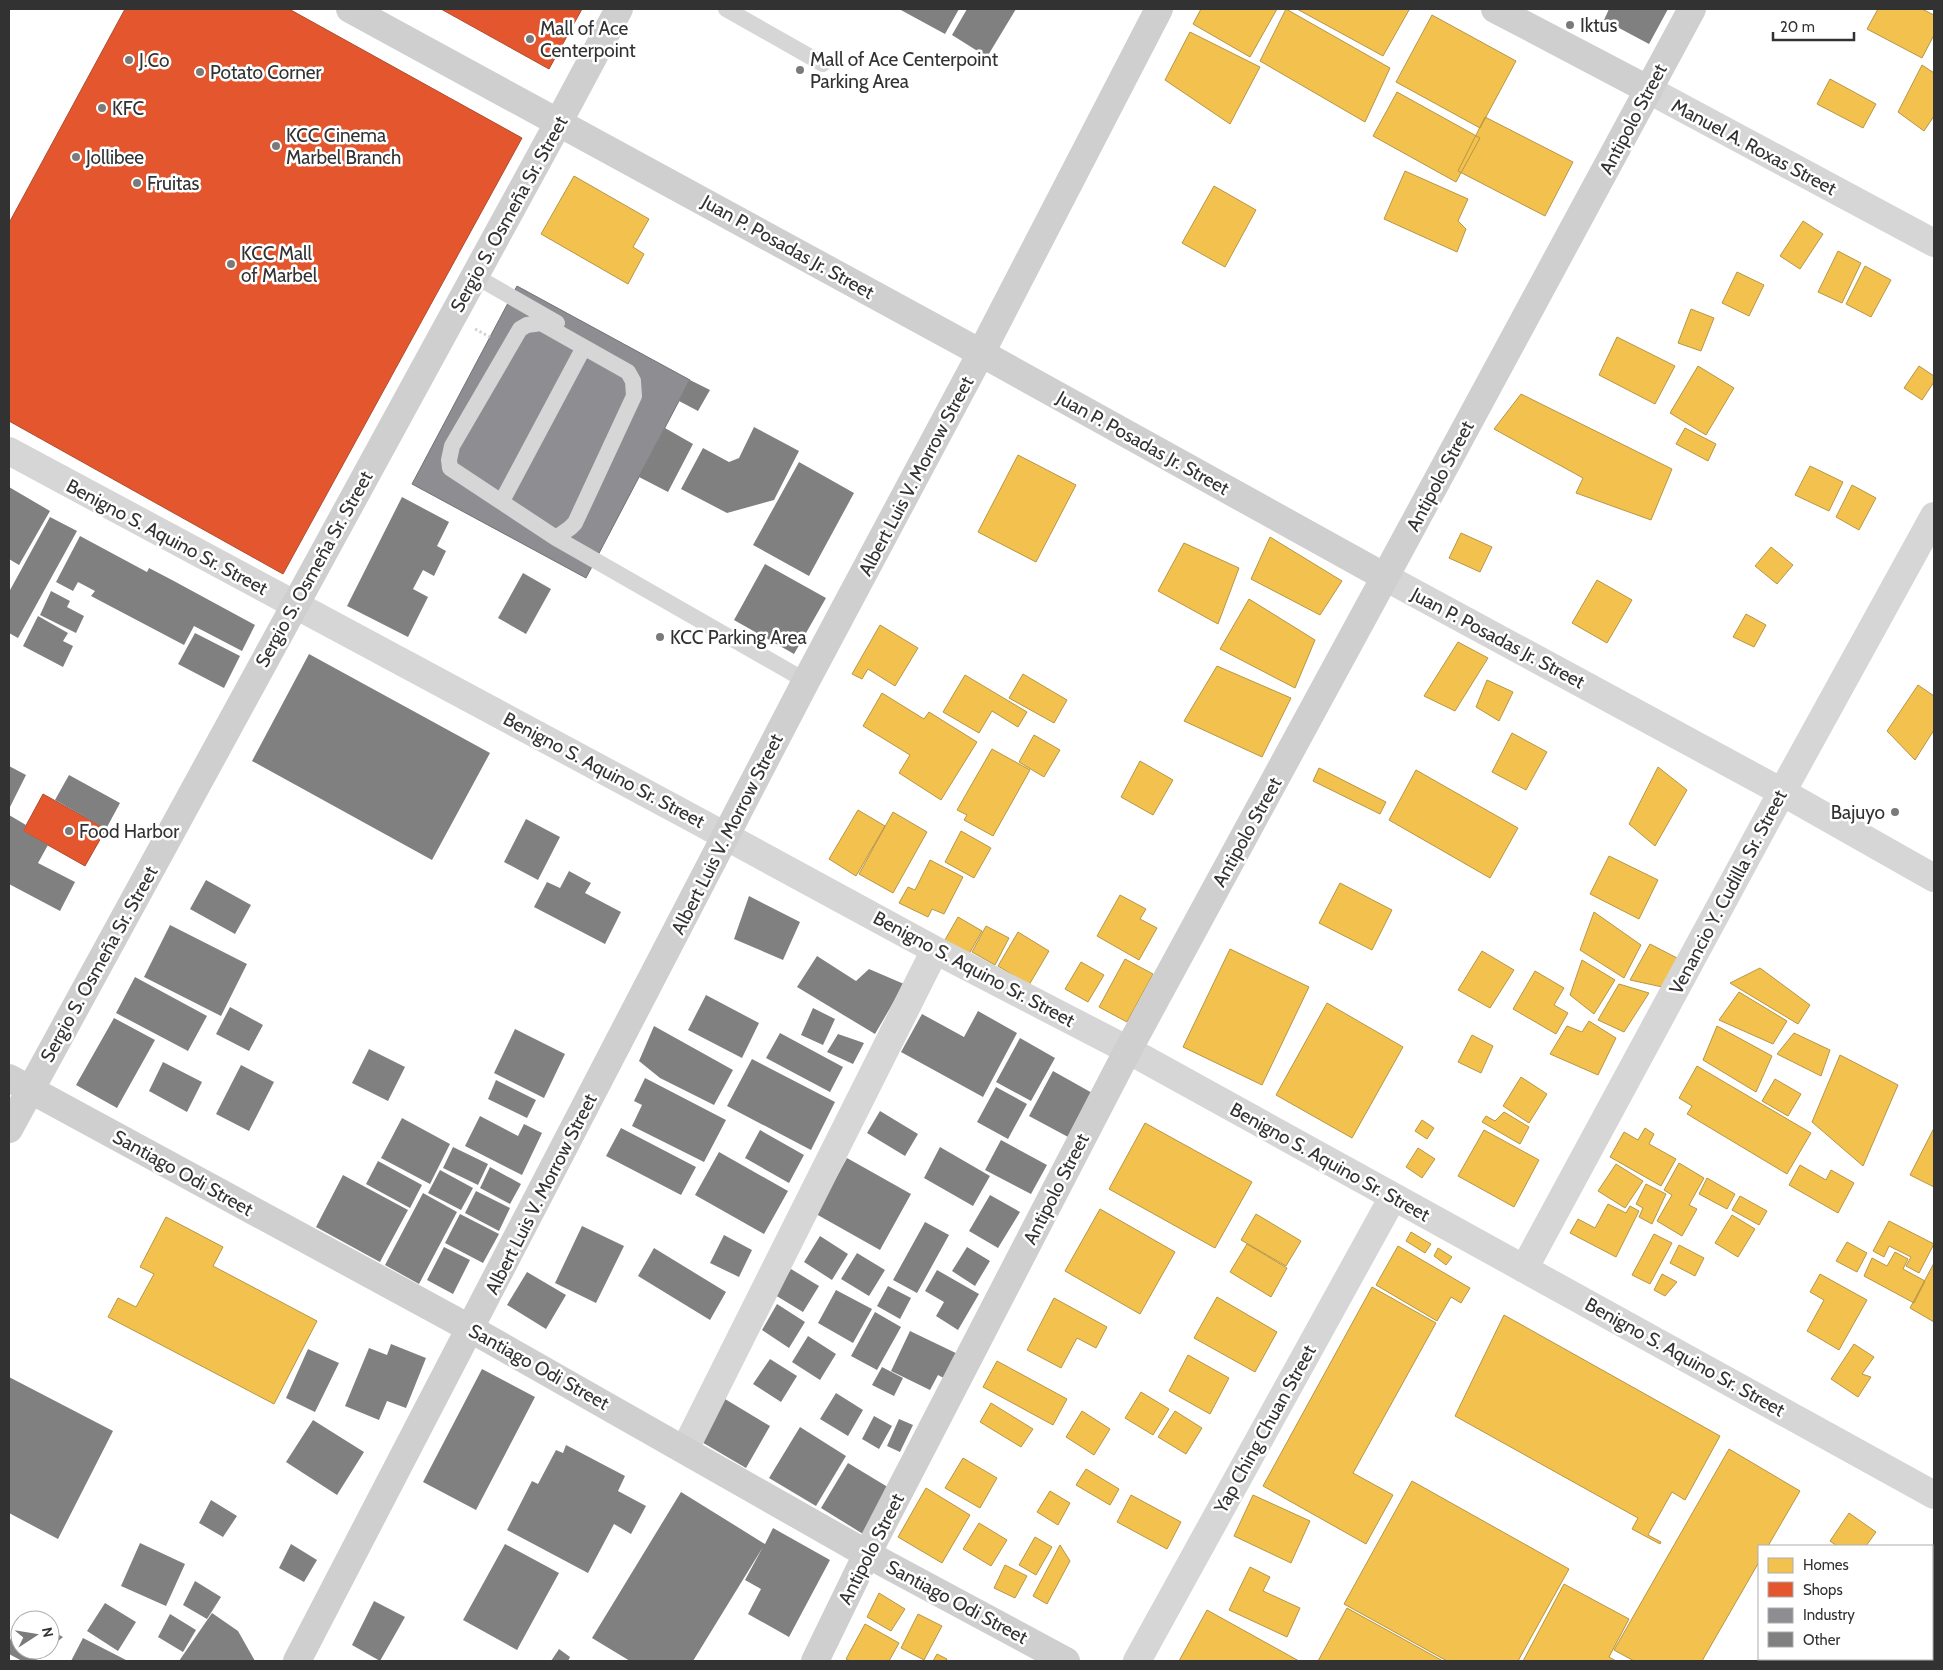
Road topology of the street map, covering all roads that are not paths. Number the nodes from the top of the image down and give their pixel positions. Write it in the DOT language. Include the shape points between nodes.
graph roads {
  1 [pos="350,9"];
  2 [pos="619,9"];
  3 [pos="726,9"];
  4 [pos="1159,9"];
  5 [pos="1495,9"];
  6 [pos="1692,9"];
  7 [pos="823,64"];
  8 [pos="1649,90"];
  9 [pos="559,122"];
  10 [pos="1934,243"];
  11 [pos="474,276"];
  12 [pos="584,347"];
  13 [pos="981,353"];
  14 [pos="628,372"];
  15 [pos="9,451"];
  16 [pos="502,501"];
  17 [pos="1934,516"];
  18 [pos="556,538"];
  19 [pos="1386,577"];
  20 [pos="295,605"];
  21 [pos="806,681"];
  22 [pos="1782,792"];
  23 [pos="726,836"];
  24 [pos="1934,878"];
  25 [pos="935,950"];
  26 [pos="1128,1050"];
  27 [pos="20,1084"];
  28 [pos="9,1130"];
  29 [pos="1393,1197"];
  30 [pos="1524,1269"];
  31 [pos="471,1329"];
  32 [pos="685,1449"];
  33 [pos="1934,1493"];
  34 [pos="867,1554"];
  35 [pos="297,1661"];
  36 [pos="815,1661"];
  37 [pos="1066,1661"];
  38 [pos="1137,1661"];
  1 -- 9 [label="street, Juan P. Posadas Jr. Street"];
  2 -- 9 [label="street, Sergio S. Osmeña Sr. Street"];
  3 -- 7 [label="lane"];
  4 -- 13 [label="street, Albert Luis V. Morrow Street"];
  5 -- 8 [label="street, Manuel A. Roxas Street"];
  6 -- 8 [label="street, Antipolo Street"];
  8 -- 10 [label="street, Manuel A. Roxas Street"];
  8 -- 19 [label="street, Antipolo Street"];
  9 -- 11 [label="street, Sergio S. Osmeña Sr. Street"];
  9 -- 13 [label="street, Juan P. Posadas Jr. Street"];
  11 -- 14 [label="lane" via="621,358"];
  11 -- 20 [label="street, Sergio S. Osmeña Sr. Street"];
  12 -- 14 [label="lane"];
  12 -- 16 [label="lane"];
  12 -- 16 [label="lane" via="541,323 520,329 452,446 450,468"];
  13 -- 19 [label="street, Juan P. Posadas Jr. Street"];
  13 -- 21 [label="street, Albert Luis V. Morrow Street"];
  14 -- 18 [label="lane" via="633,381 634,396 575,522"];
  15 -- 20 [label="street, Benigno S. Aquino Sr. Street"];
  16 -- 18 [label="lane"];
  17 -- 22 [label="street, Venancio Y. Cudilla Sr. Street"];
  18 -- 21 [label="lane"];
  19 -- 22 [label="street, Juan P. Posadas Jr. Street"];
  19 -- 26 [label="street, Antipolo Street"];
  20 -- 23 [label="street, Benigno S. Aquino Sr. Street"];
  20 -- 27 [label="street, Sergio S. Osmeña Sr. Street"];
  21 -- 23 [label="street, Albert Luis V. Morrow Street"];
  22 -- 24 [label="street, Juan P. Posadas Jr. Street"];
  22 -- 30 [label="street, Venancio Y. Cudilla Sr. Street"];
  23 -- 25 [label="street, Benigno S. Aquino Sr. Street"];
  23 -- 31 [label="street, Albert Luis V. Morrow Street"];
  25 -- 26 [label="street, Benigno S. Aquino Sr. Street"];
  25 -- 32 [label="street"];
  26 -- 29 [label="street, Benigno S. Aquino Sr. Street"];
  26 -- 34 [label="street, Antipolo Street"];
  27 -- 28 [label="street, Sergio S. Osmeña Sr. Street"];
  27 -- 31 [label="street, Santiago Odi Street"];
  29 -- 30 [label="street, Benigno S. Aquino Sr. Street"];
  29 -- 38 [label="street, Yap Ching Chuan Street"];
  30 -- 33 [label="street, Benigno S. Aquino Sr. Street"];
  31 -- 32 [label="street, Santiago Odi Street"];
  31 -- 35 [label="street, Albert Luis V. Morrow Street"];
  32 -- 34 [label="street, Santiago Odi Street"];
  34 -- 36 [label="street, Antipolo Street"];
  34 -- 37 [label="street, Santiago Odi Street"];
}
